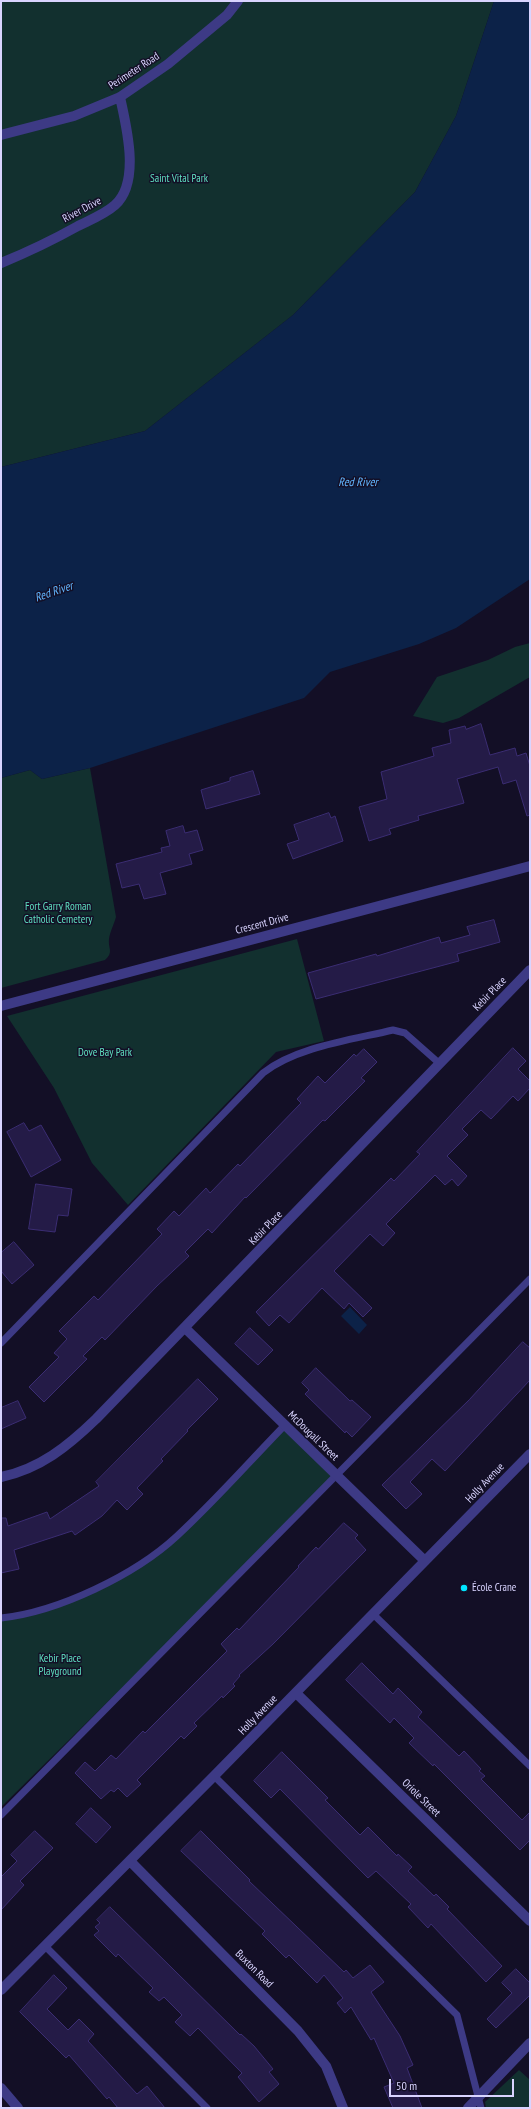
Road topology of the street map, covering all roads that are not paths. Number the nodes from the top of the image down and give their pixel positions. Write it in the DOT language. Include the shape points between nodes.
graph roads {
  1 [pos="238,1"];
  2 [pos="120,97"];
  3 [pos="1,135"];
  4 [pos="1,264"];
  5 [pos="530,866"];
  6 [pos="530,970"];
  7 [pos="1,1006"];
  8 [pos="440,1064"];
  9 [pos="530,1279"];
  10 [pos="185,1328"];
  11 [pos="1,1343"];
  12 [pos="285,1425"];
  13 [pos="530,1454"];
  14 [pos="337,1476"];
  15 [pos="1,1477"];
  16 [pos="425,1561"];
  17 [pos="373,1614"];
  18 [pos="1,1618"];
  19 [pos="296,1693"];
  20 [pos="530,1766"];
  21 [pos="214,1776"];
  22 [pos="1,1815"];
  23 [pos="130,1861"];
  24 [pos="530,1921"];
  25 [pos="45,1946"];
  26 [pos="1,1990"];
  27 [pos="530,2043"];
  28 [pos="1,2088"];
  29 [pos="478,2098"];
  30 [pos="18,2108"];
  31 [pos="207,2108"];
  32 [pos="343,2108"];
  33 [pos="468,2108"];
  34 [pos="481,2108"];
  1 -- 2 [label="street, Perimeter Road" via="227,15 168,64"];
  2 -- 3 [label="street, Perimeter Road" via="74,116"];
  2 -- 4 [label="street, River Drive" via="129,139 130,172 116,205 36,249"];
  5 -- 7 [label="street, Crescent Drive"];
  6 -- 8 [label="street, Kebir Place"];
  8 -- 10 [label="street, Kebir Place"];
  8 -- 11 [label="lane" via="405,1033 393,1030 296,1054 275,1063"];
  9 -- 14 [label="lane"];
  10 -- 12 [label="street, McDougall Street"];
  10 -- 15 [label="street, Kebir Place" via="69,1445 48,1459"];
  12 -- 14 [label="street, McDougall Street"];
  12 -- 18 [label="lane" via="176,1537 135,1566 98,1587 59,1604 28,1614"];
  13 -- 16 [label="street, Holly Avenue"];
  14 -- 16 [label="street, McDougall Street"];
  14 -- 22 [label="lane"];
  16 -- 17 [label="street, Holly Avenue"];
  17 -- 19 [label="street, Holly Avenue"];
  17 -- 20 [label="lane"];
  19 -- 21 [label="street, Holly Avenue"];
  19 -- 24 [label="street, Oriole Street"];
  21 -- 23 [label="street, Holly Avenue"];
  21 -- 29 [label="lane" via="457,2015"];
  23 -- 25 [label="street, Holly Avenue"];
  23 -- 32 [label="street, Buxton Road" via="298,2031 326,2066"];
  25 -- 26 [label="street, Holly Avenue"];
  25 -- 31 [label="lane"];
  27 -- 29 [label="street"];
  28 -- 30 [label="street"];
  29 -- 33 [label="street"];
  29 -- 34 [label="lane"];
}
